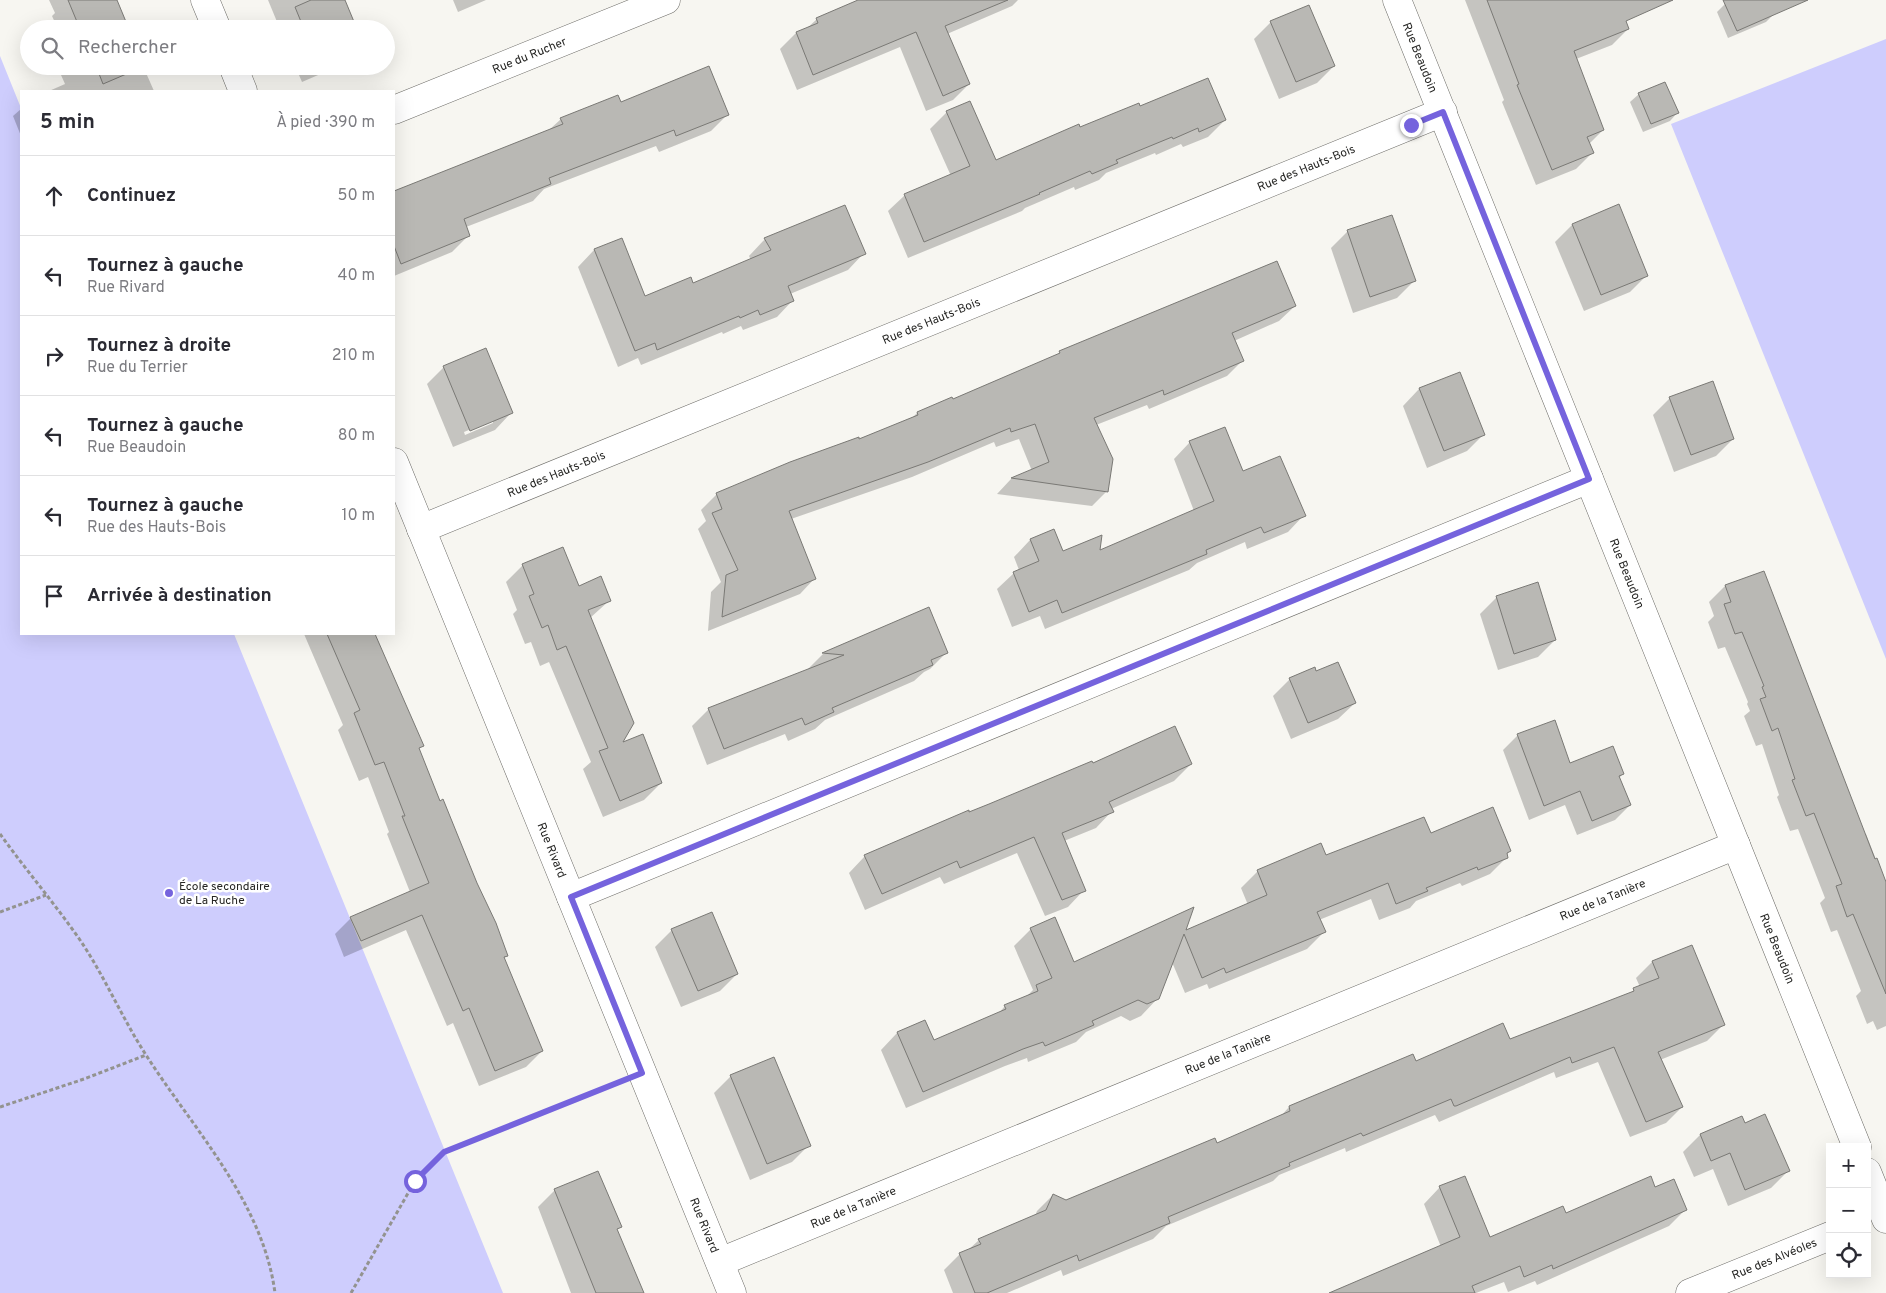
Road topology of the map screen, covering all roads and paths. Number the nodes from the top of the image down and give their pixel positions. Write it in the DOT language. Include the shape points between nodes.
graph roads {
  1 [pos="205,0"];
  2 [pos="666,0"];
  3 [pos="1398,0"];
  4 [pos="213,20"];
  5 [pos="237,75"];
  6 [pos="243,90"];
  7 [pos="395,110"];
  8 [pos="1443,112"];
  9 [pos="395,464"];
  10 [pos="1589,479"];
  11 [pos="421,529"];
  12 [pos="0,834"];
  13 [pos="1736,845"];
  14 [pos="46,896"];
  15 [pos="571,897"];
  16 [pos="0,912"];
  17 [pos="146,1055"];
  18 [pos="642,1073"];
  19 [pos="0,1107"];
  20 [pos="1855,1143"];
  21 [pos="1871,1187"];
  22 [pos="1879,1218"];
  23 [pos="1826,1238"];
  24 [pos="720,1262"];
  25 [pos="275,1293"];
  26 [pos="351,1293"];
  27 [pos="732,1293"];
  28 [pos="1690,1293"];
  1 -- 4 [label="street"];
  2 -- 7 [label="street, Rue du Rucher"];
  3 -- 8 [label="street, Rue Beaudoin"];
  5 -- 6 [label="street"];
  8 -- 10 [label="street, Rue Beaudoin"];
  8 -- 11 [label="street, Rue des Hauts-Bois"];
  9 -- 11 [label="street, Rue Rivard"];
  10 -- 13 [label="street, Rue Beaudoin"];
  10 -- 15 [label="street"];
  11 -- 15 [label="street, Rue Rivard"];
  12 -- 14 [label="path"];
  13 -- 20 [label="street, Rue Beaudoin"];
  13 -- 24 [label="street, Rue de la Tanière"];
  14 -- 16 [label="path"];
  14 -- 17 [label="path" via="80,941"];
  15 -- 18 [label="street, Rue Rivard"];
  17 -- 19 [label="path"];
  17 -- 25 [label="path" via="209,1145 248,1211 272,1270"];
  18 -- 24 [label="street, Rue Rivard"];
  18 -- 26 [label="path" via="444,1152 415,1181"];
  21 -- 22 [label="street"];
  23 -- 28 [label="street, Rue des Alvéoles"];
  24 -- 27 [label="street, Rue Rivard"];
}
